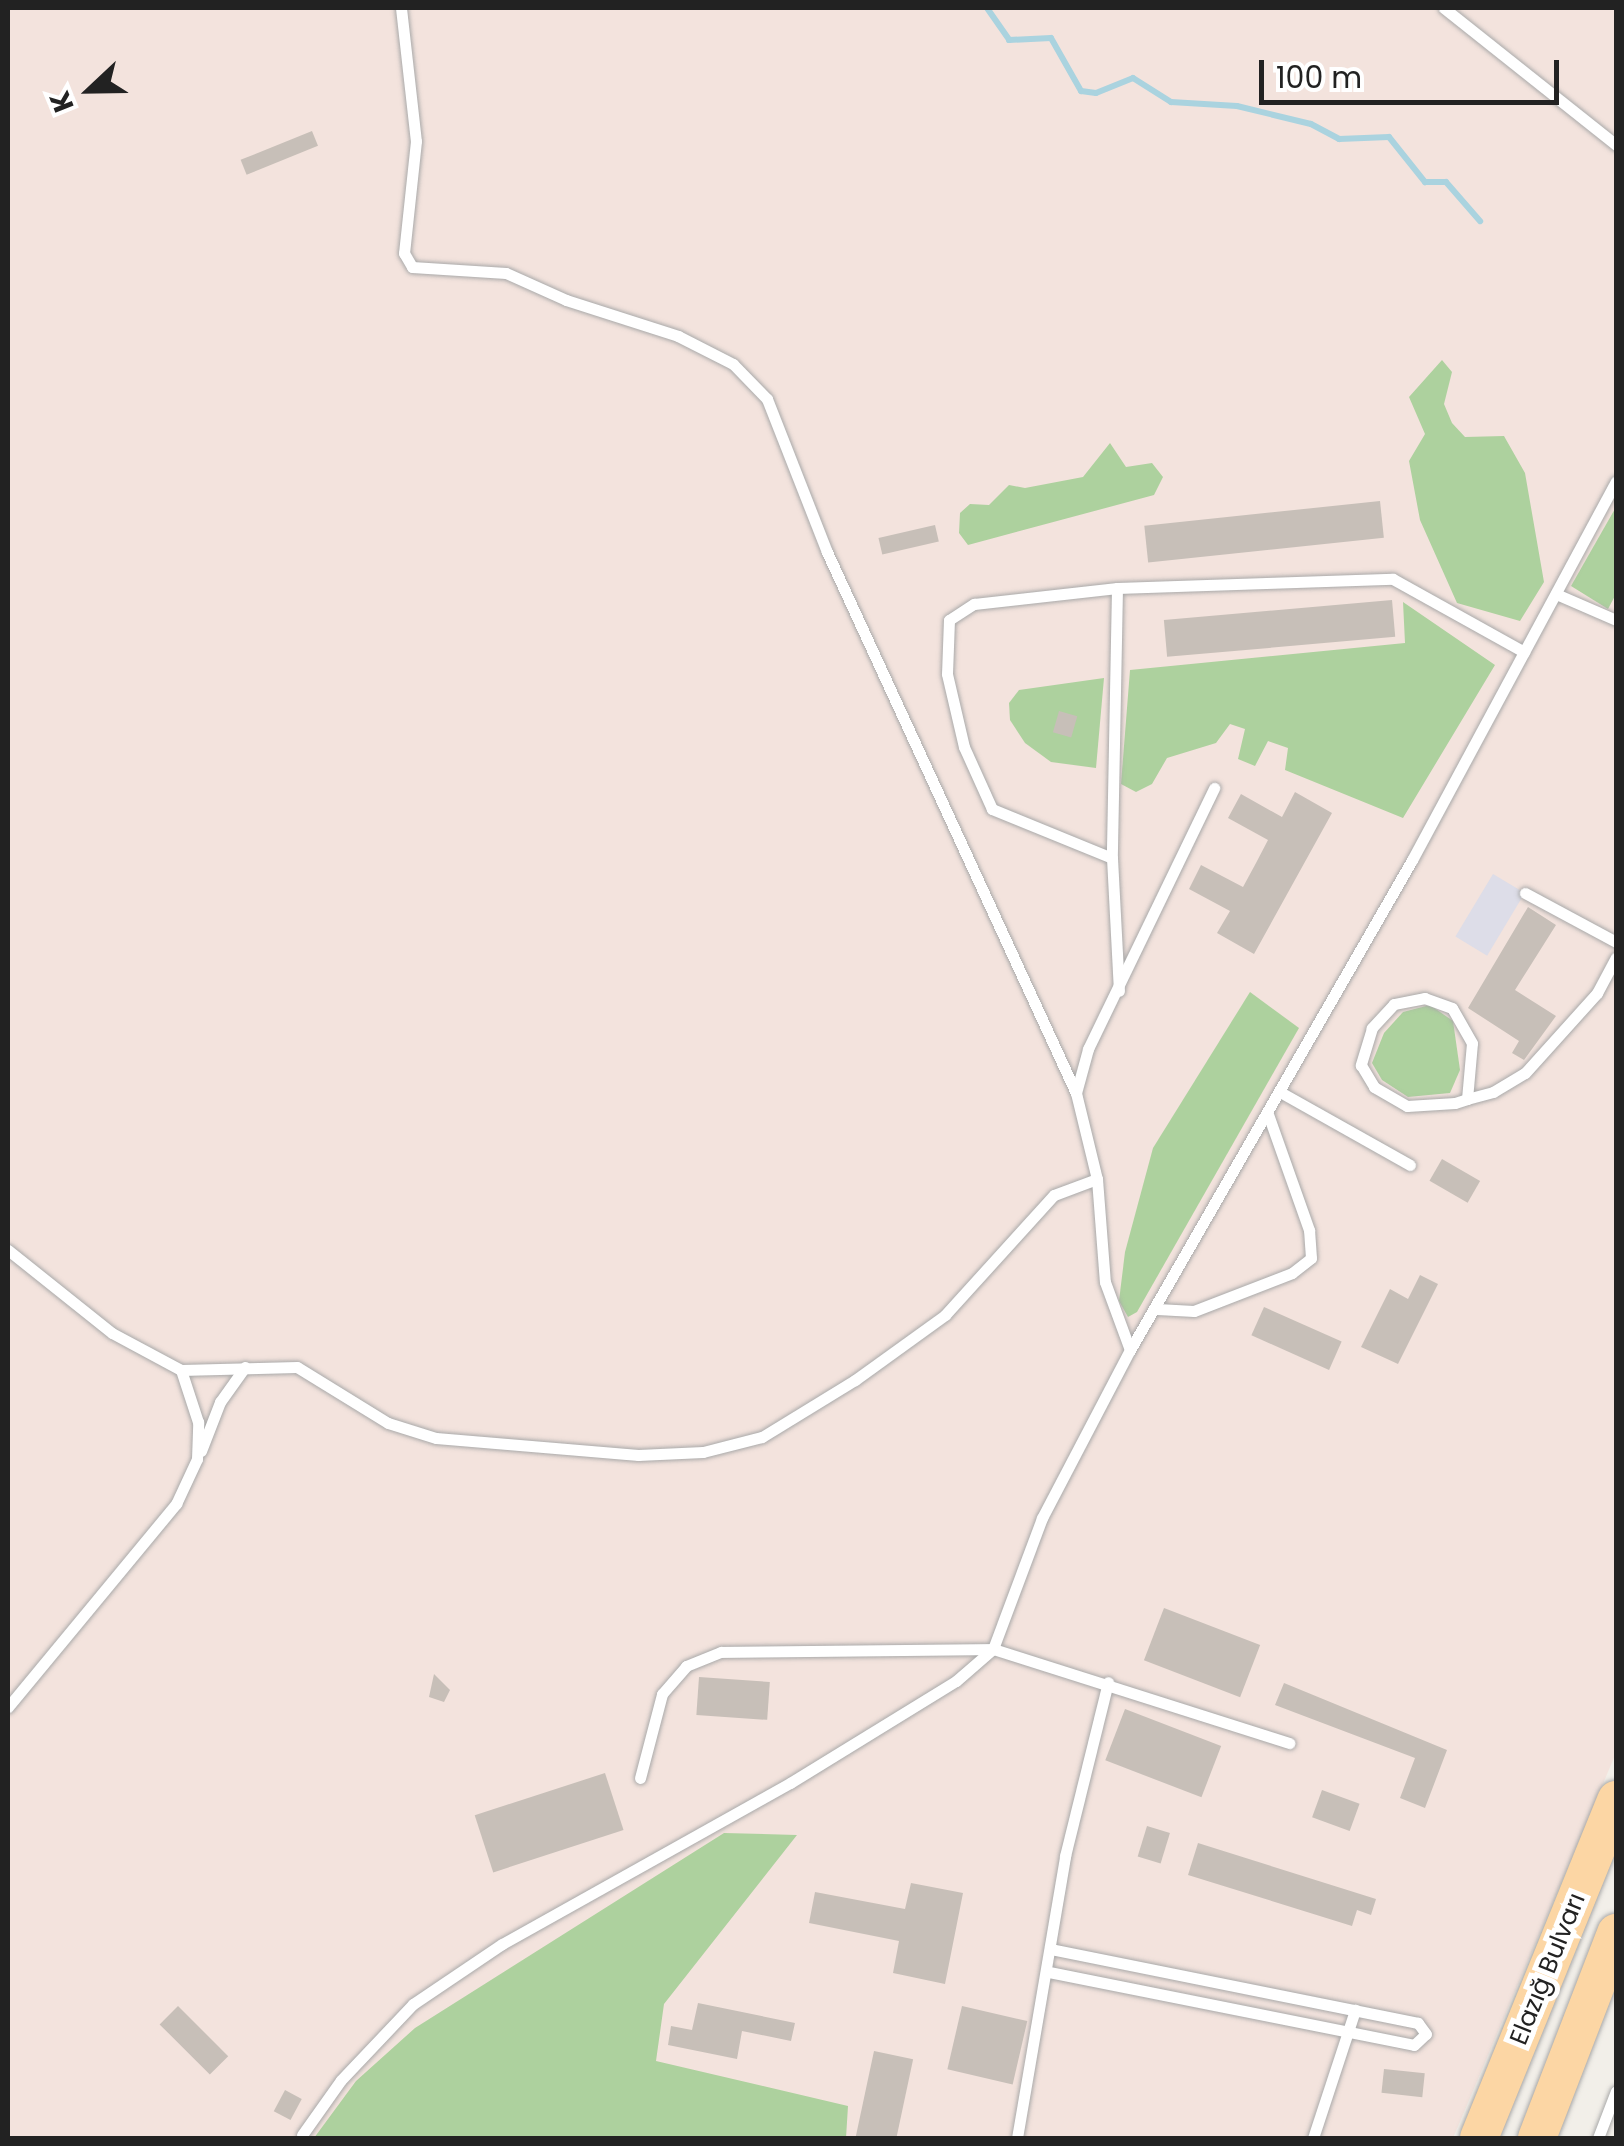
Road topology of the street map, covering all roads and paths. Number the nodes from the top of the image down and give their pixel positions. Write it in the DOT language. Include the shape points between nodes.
graph roads {
  1 [pos="401,8"];
  2 [pos="1444,8"];
  3 [pos="1616,145"];
  4 [pos="1616,481"];
  5 [pos="1116,588"];
  6 [pos="1556,594"];
  7 [pos="1616,620"];
  8 [pos="1524,652"];
  9 [pos="1214,788"];
  10 [pos="1112,858"];
  11 [pos="1525,893"];
  12 [pos="1616,942"];
  13 [pos="1616,958"];
  14 [pos="1119,991"];
  15 [pos="1076,1092"];
  16 [pos="1280,1092"];
  17 [pos="1467,1100"];
  18 [pos="1268,1114"];
  19 [pos="1410,1166"];
  20 [pos="1098,1179"];
  21 [pos="8,1250"];
  22 [pos="1157,1309"];
  23 [pos="1130,1350"];
  24 [pos="245,1366"];
  25 [pos="181,1370"];
  26 [pos="197,1459"];
  27 [pos="994,1650"];
  28 [pos="1108,1682"];
  29 [pos="8,1706"];
  30 [pos="1289,1742"];
  31 [pos="640,1778"];
  32 [pos="1616,1800"];
  33 [pos="1616,1933"];
  34 [pos="1052,1949"];
  35 [pos="1049,1972"];
  36 [pos="1356,2010"];
  37 [pos="1347,2034"];
  38 [pos="1616,2091"];
  39 [pos="298,2137"];
  40 [pos="1017,2138"];
  41 [pos="1313,2138"];
  42 [pos="1479,2138"];
  43 [pos="1537,2138"];
  44 [pos="1598,2138"];
  1 -- 15 [label="lane" via="416,141 404,253 412,267 506,273 678,336 733,364 768,399 834,567"];
  2 -- 3 [label="lane"];
  4 -- 6 [label="lane"];
  5 -- 8 [label="lane" via="1393,579"];
  5 -- 10 [label="lane"];
  5 -- 10 [label="lane" via="974,604 949,620 947,674 964,747 992,809"];
  6 -- 7 [label="lane"];
  6 -- 8 [label="lane"];
  8 -- 16 [label="lane"];
  9 -- 14 [label="lane"];
  10 -- 14 [label="lane"];
  11 -- 12 [label="lane"];
  13 -- 17 [label="lane" via="1597,993 1525,1073"];
  14 -- 15 [label="lane" via="1088,1049"];
  15 -- 20 [label="lane"];
  16 -- 18 [label="lane"];
  16 -- 19 [label="lane"];
  17 -- 17 [label="lane" via="1407,1106 1374,1087 1361,1066 1372,1028 1394,1004 1425,998 1452,1008 1472,1043"];
  18 -- 22 [label="lane"];
  18 -- 22 [label="lane" via="1310,1230 1311,1258 1292,1274 1194,1311"];
  20 -- 23 [label="lane" via="1105,1282"];
  20 -- 24 [label="lane" via="1054,1195 945,1315 856,1380 762,1437 702,1452 638,1456 436,1438 388,1423 297,1367"];
  21 -- 25 [label="lane" via="112,1333"];
  22 -- 23 [label="lane"];
  23 -- 27 [label="lane" via="1042,1518"];
  24 -- 25 [label="lane"];
  24 -- 26 [label="lane" via="220,1402"];
  25 -- 26 [label="lane" via="198,1422"];
  26 -- 29 [label="lane" via="176,1504"];
  27 -- 28 [label="lane"];
  27 -- 31 [label="lane" via="721,1652 686,1666 662,1694"];
  27 -- 39 [label="lane" via="956,1681 790,1783 502,1944 413,2004"];
  28 -- 30 [label="lane"];
  28 -- 34 [label="lane" via="1064,1856"];
  32 -- 42 [label="main road, Elazığ Bulvarı"];
  33 -- 43 [label="main road, Elazığ Bulvarı"];
  34 -- 35 [label="lane"];
  34 -- 36 [label="lane"];
  35 -- 37 [label="lane"];
  35 -- 40 [label="lane"];
  36 -- 37 [label="lane"];
  36 -- 37 [label="lane" via="1418,2022 1426,2034 1414,2045"];
  37 -- 41 [label="lane"];
  38 -- 44 [label="lane"];
}
